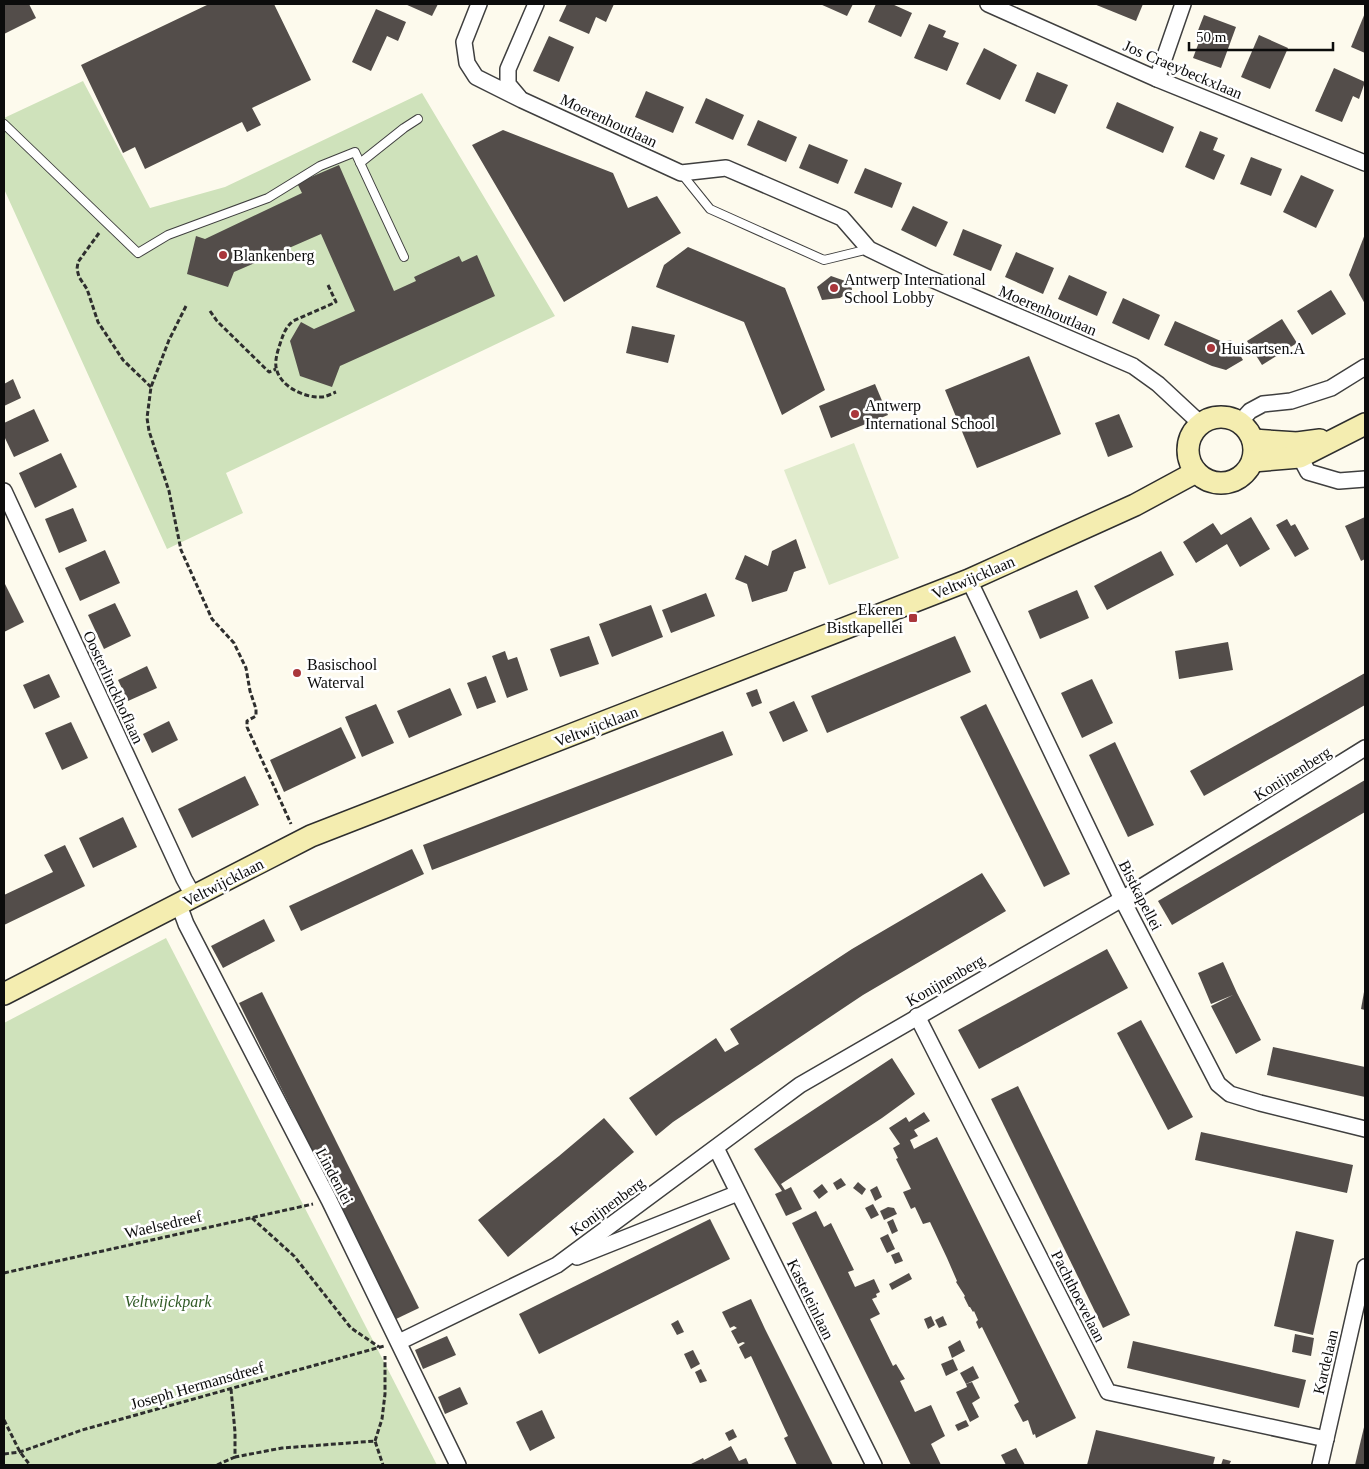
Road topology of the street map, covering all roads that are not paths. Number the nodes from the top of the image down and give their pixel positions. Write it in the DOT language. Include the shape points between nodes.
graph roads {
  1 [pos="479,4"];
  2 [pos="536,4"];
  3 [pos="988,4"];
  4 [pos="1183,4"];
  5 [pos="1157,79"];
  6 [pos="522,100"];
  7 [pos="418,119"];
  8 [pos="4,124"];
  9 [pos="360,163"];
  10 [pos="1365,163"];
  11 [pos="681,173"];
  12 [pos="869,249"];
  13 [pos="404,257"];
  14 [pos="1365,367"];
  15 [pos="1240,422"];
  16 [pos="1200,424"];
  17 [pos="1365,424"];
  18 [pos="1337,438"];
  19 [pos="1253,440"];
  20 [pos="1300,457"];
  21 [pos="1253,461"];
  22 [pos="1196,472"];
  23 [pos="1365,479"];
  24 [pos="4,491"];
  25 [pos="969,580"];
  26 [pos="1365,748"];
  27 [pos="1122,899"];
  28 [pos="186,901"];
  29 [pos="4,994"];
  30 [pos="918,1016"];
  31 [pos="1365,1129"];
  32 [pos="716,1148"];
  33 [pos="738,1193"];
  34 [pos="557,1265"];
  35 [pos="1365,1267"];
  36 [pos="392,1344"];
  37 [pos="1326,1439"];
  38 [pos="458,1465"];
  39 [pos="874,1465"];
  40 [pos="1320,1465"];
  1 -- 6 [label="street, Moerenhoutlaan" via="464,42 467,63 476,77"];
  2 -- 6 [label="street, Moerenhoutlaan" via="508,69 508,84"];
  3 -- 5 [label="street, Jos Craeybeckxlaan"];
  4 -- 5 [label="street"];
  5 -- 10 [label="street, Jos Craeybeckxlaan"];
  6 -- 11 [label="street, Moerenhoutlaan"];
  7 -- 9 [label="lane"];
  8 -- 9 [label="lane" via="138,253 168,235 268,198 320,166 355,152"];
  9 -- 13 [label="lane"];
  11 -- 12 [label="street, Moerenhoutlaan" via="726,168 842,218"];
  11 -- 12 [label="lane, Moerenhoutlaan" via="710,209 824,260"];
  12 -- 16 [label="street, Moerenhoutlaan" via="1133,366 1158,384"];
  14 -- 15 [label="street" via="1330,388 1291,401 1262,404"];
  15 -- 16 [label="street" via="1216,417"];
  15 -- 19 [label="street"];
  16 -- 22 [label="street" via="1188,444 1189,460"];
  17 -- 18 [label="street"];
  18 -- 19 [label="street" via="1297,443"];
  18 -- 20 [label="street"];
  19 -- 21 [label="street"];
  20 -- 21 [label="street"];
  20 -- 23 [label="street" via="1308,472 1339,481"];
  21 -- 22 [label="street" via="1244,475 1230,483 1218,484"];
  22 -- 25 [label="street, Veltwijcklaan" via="1134,505"];
  24 -- 28 [label="street, Oosterlinckhoflaan" via="176,861"];
  25 -- 27 [label="street, Bistkapellei"];
  25 -- 28 [label="street, Veltwijcklaan" via="311,836"];
  26 -- 27 [label="street, Konijnenberg"];
  27 -- 30 [label="street, Konijnenberg"];
  27 -- 31 [label="street, Bistkapellei" via="1218,1084 1230,1094"];
  28 -- 29 [label="street, Veltwijcklaan"];
  28 -- 36 [label="street, Lindenlei" via="186,924 329,1200"];
  30 -- 32 [label="street, Konijnenberg" via="800,1085"];
  30 -- 37 [label="street, Pachthoevelaan" via="1108,1392"];
  32 -- 33 [label="street, Kasteleinlaan"];
  32 -- 34 [label="street, Konijnenberg"];
  33 -- 34 [label="street, Konijnenberg"];
  33 -- 39 [label="street, Kasteleinlaan"];
  34 -- 36 [label="street, Konijnenberg"];
  35 -- 37 [label="street, Kardelaan"];
  36 -- 38 [label="street, Lindenlei"];
  37 -- 40 [label="street, Kardelaan"];
}
